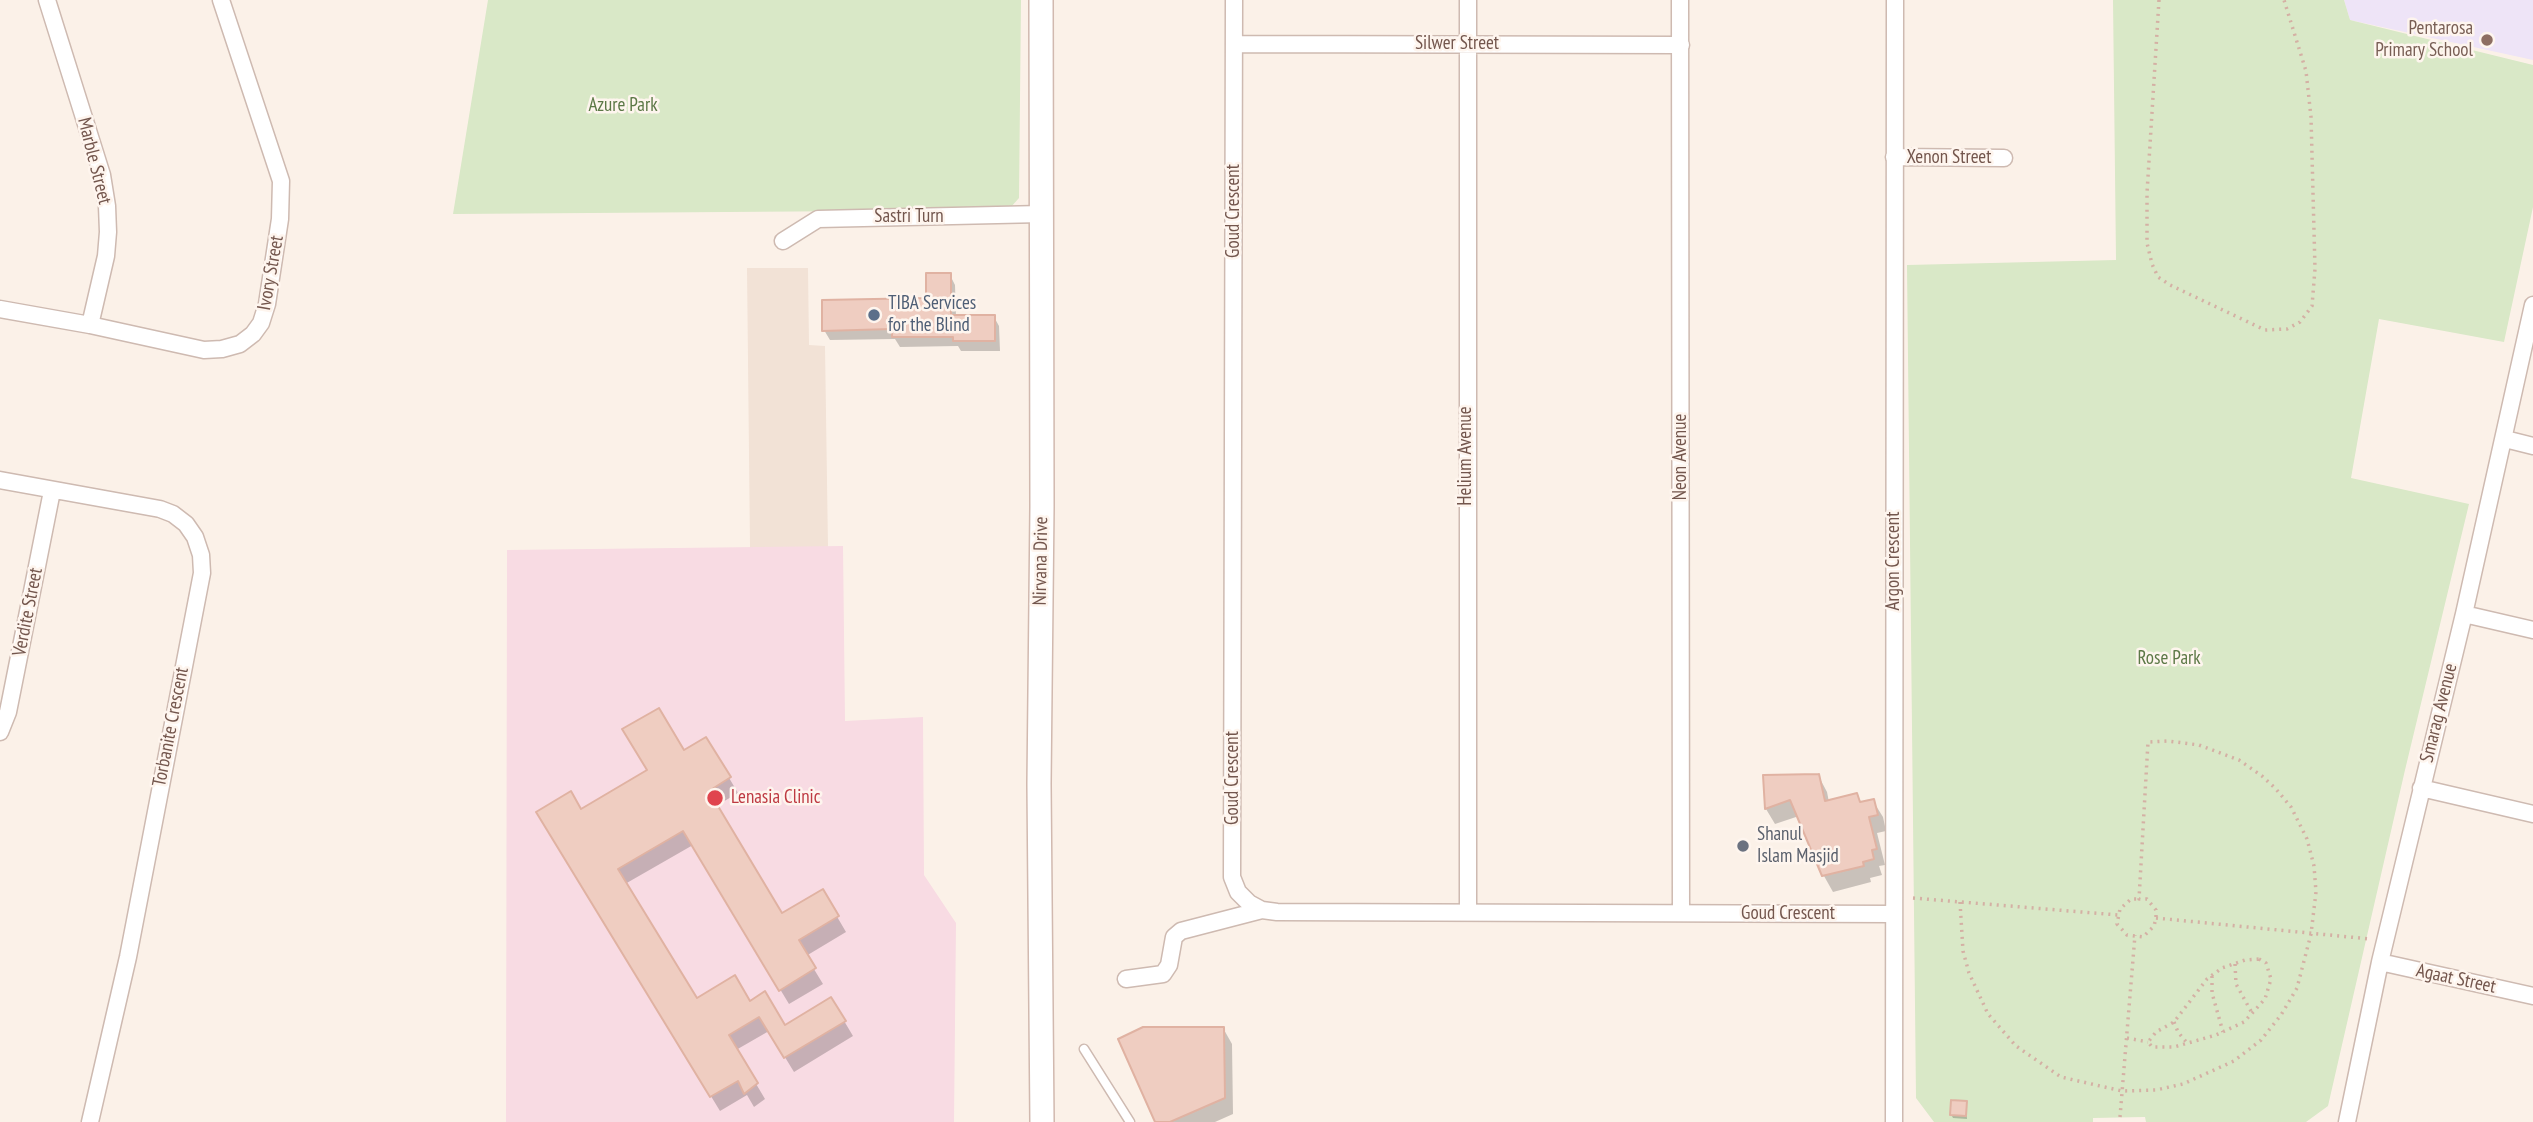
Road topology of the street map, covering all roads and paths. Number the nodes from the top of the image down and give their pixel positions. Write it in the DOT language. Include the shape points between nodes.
graph roads {
  1 [pos="47,0"];
  2 [pos="221,0"];
  3 [pos="1041,0"];
  4 [pos="1234,0"];
  5 [pos="1468,0"];
  6 [pos="1680,0"];
  7 [pos="1895,0"];
  8 [pos="2159,0"];
  9 [pos="2284,0"];
  10 [pos="1234,44"];
  11 [pos="1469,45"];
  12 [pos="1681,45"];
  13 [pos="1894,158"];
  14 [pos="2004,158"];
  15 [pos="1042,214"];
  16 [pos="783,241"];
  17 [pos="2533,304"];
  18 [pos="0,309"];
  19 [pos="90,325"];
  20 [pos="2505,439"];
  21 [pos="2533,446"];
  22 [pos="0,480"];
  23 [pos="51,491"];
  24 [pos="2465,614"];
  25 [pos="2533,630"];
  26 [pos="0,732"];
  27 [pos="2421,788"];
  28 [pos="2533,814"];
  29 [pos="1913,898"];
  30 [pos="2139,899"];
  31 [pos="1961,902"];
  32 [pos="1262,910"];
  33 [pos="1468,911"];
  34 [pos="1681,913"];
  35 [pos="1894,914"];
  36 [pos="2118,915"];
  37 [pos="2156,918"];
  38 [pos="2311,934"];
  39 [pos="2135,936"];
  40 [pos="2384,942"];
  41 [pos="2380,962"];
  42 [pos="2235,964"];
  43 [pos="2212,975"];
  44 [pos="1126,979"];
  45 [pos="2533,996"];
  46 [pos="2252,1014"];
  47 [pos="2174,1022"];
  48 [pos="2223,1032"];
  49 [pos="2127,1038"];
  50 [pos="2148,1042"];
  51 [pos="2187,1044"];
  52 [pos="1084,1049"];
  53 [pos="2122,1091"];
  54 [pos="2120,1117"];
  55 [pos="90,1122"];
  56 [pos="1042,1122"];
  57 [pos="1130,1122"];
  58 [pos="1894,1122"];
  59 [pos="2347,1122"];
  1 -- 19 [label="street, Marble Street" via="102,175 107,206 106,256"];
  2 -- 19 [label="street, Ivory Street" via="281,181 280,219 261,323 240,344 204,350"];
  3 -- 15 [label="main road, Nirvana Drive"];
  4 -- 10 [label="street, Goud Crescent"];
  5 -- 11 [label="street, Helium Avenue"];
  6 -- 12 [label="street, Neon Avenue"];
  7 -- 13 [label="street, Argon Crescent"];
  8 -- 9 [label="path" via="2147,193 2147,243 2152,264 2158,277 2170,285 2265,330 2287,329 2300,322 2312,306 2315,269 2306,71"];
  10 -- 11 [label="street, Silwer Street"];
  10 -- 32 [label="street, Goud Crescent" via="1232,877 1238,892"];
  11 -- 12 [label="street, Silwer Street"];
  11 -- 33 [label="street, Helium Avenue"];
  12 -- 34 [label="street, Neon Avenue"];
  13 -- 14 [label="street, Xenon Street"];
  13 -- 35 [label="street, Argon Crescent"];
  15 -- 16 [label="street, Sastri Turn" via="818,219"];
  15 -- 56 [label="main road, Nirvana Drive"];
  17 -- 20 [label="street, Smarag Avenue"];
  18 -- 19 [label="street, Ivory Street"];
  20 -- 21 [label="street"];
  20 -- 24 [label="street, Smarag Avenue"];
  22 -- 23 [label="street, Torbanite Crescent"];
  23 -- 26 [label="street, Verdite Street" via="8,712"];
  23 -- 55 [label="street, Torbanite Crescent" via="173,514 195,537 201,555 202,573 128,957"];
  24 -- 25 [label="street"];
  24 -- 27 [label="street, Smarag Avenue"];
  27 -- 28 [label="street"];
  27 -- 40 [label="street, Smarag Avenue"];
  29 -- 31 [label="path"];
  30 -- 36 [label="path" via="2131,899"];
  30 -- 37 [label="path" via="2147,899"];
  30 -- 38 [label="path" via="2148,742 2199,745 2239,760 2262,776 2291,807 2314,866"];
  31 -- 36 [label="path"];
  31 -- 53 [label="path" via="1969,973 1988,1014 2003,1032 2062,1077"];
  32 -- 33 [label="street, Goud Crescent"];
  32 -- 44 [label="street" via="1181,931 1174,937 1163,974"];
  33 -- 34 [label="street, Goud Crescent"];
  34 -- 35 [label="street, Goud Crescent"];
  35 -- 58 [label="street, Argon Crescent"];
  36 -- 39 [label="path" via="2117,924 2127,935"];
  37 -- 38 [label="path"];
  37 -- 39 [label="path" via="2143,937"];
  38 -- 40 [label="path"];
  38 -- 53 [label="path" via="2297,988 2261,1040 2234,1061 2183,1084"];
  39 -- 49 [label="path"];
  40 -- 41 [label="street, Smarag Avenue"];
  41 -- 45 [label="street, Agaat Street"];
  41 -- 59 [label="street, Smarag Avenue"];
  42 -- 43 [label="path"];
  42 -- 46 [label="path" via="2236,984"];
  42 -- 46 [label="path" via="2259,959 2270,971 2265,999"];
  43 -- 47 [label="path"];
  43 -- 48 [label="path"];
  46 -- 48 [label="path"];
  47 -- 50 [label="path"];
  47 -- 51 [label="path"];
  48 -- 51 [label="path"];
  49 -- 50 [label="path"];
  49 -- 53 [label="path"];
  50 -- 51 [label="path" via="2162,1048"];
  52 -- 57 [label="lane"];
  53 -- 54 [label="path"];
}
